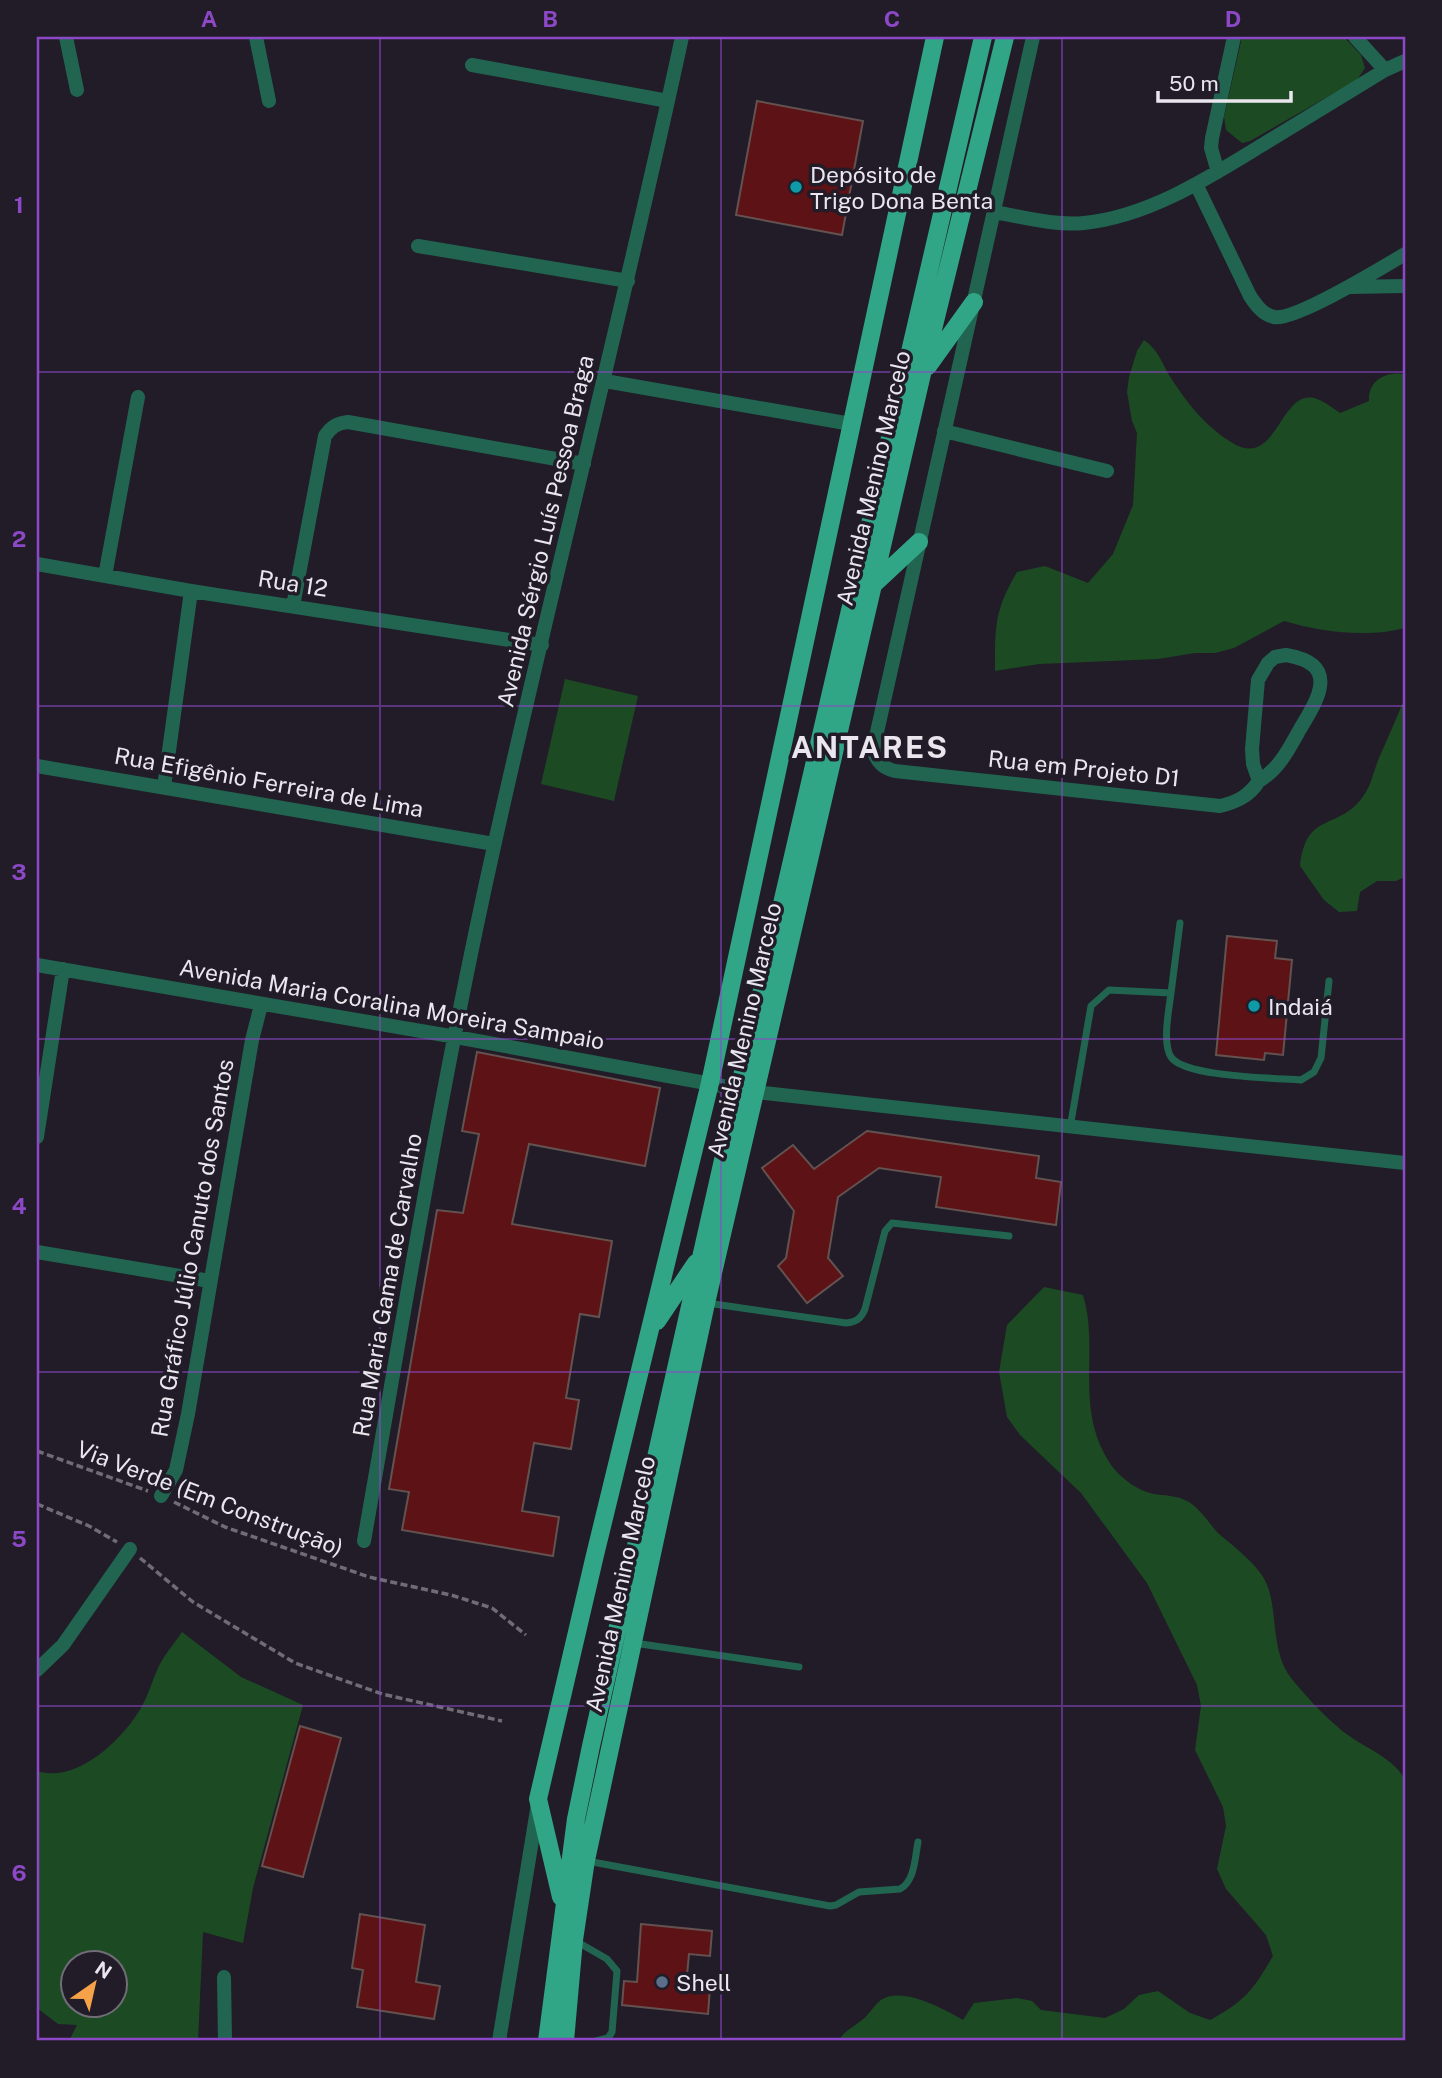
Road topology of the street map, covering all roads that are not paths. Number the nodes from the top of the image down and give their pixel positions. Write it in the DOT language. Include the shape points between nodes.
graph roads {
  1 [pos="66,37"];
  2 [pos="256,37"];
  3 [pos="682,37"];
  4 [pos="935,37"];
  5 [pos="983,37"];
  6 [pos="1005,37"];
  7 [pos="1033,37"];
  8 [pos="1234,37"];
  9 [pos="1355,37"];
  10 [pos="1405,61"];
  11 [pos="472,65"];
  12 [pos="1385,70"];
  13 [pos="77,90"];
  14 [pos="269,101"];
  15 [pos="668,101"];
  16 [pos="1217,172"];
  17 [pos="1196,184"];
  18 [pos="994,212"];
  19 [pos="418,246"];
  20 [pos="1405,254"];
  21 [pos="628,281"];
  22 [pos="1405,286"];
  23 [pos="1349,287"];
  24 [pos="974,302"];
  25 [pos="922,374"];
  26 [pos="605,381"];
  27 [pos="138,397"];
  28 [pos="851,424"];
  29 [pos="944,431"];
  30 [pos="584,464"];
  31 [pos="1107,471"];
  32 [pos="919,542"];
  33 [pos="37,564"];
  34 [pos="104,576"];
  35 [pos="874,584"];
  36 [pos="191,591"];
  37 [pos="293,606"];
  38 [pos="542,645"];
  39 [pos="37,766"];
  40 [pos="1259,781"];
  41 [pos="163,787"];
  42 [pos="494,844"];
  43 [pos="1180,923"];
  44 [pos="37,965"];
  45 [pos="63,969"];
  46 [pos="1329,981"];
  47 [pos="1171,993"];
  48 [pos="261,1005"];
  49 [pos="456,1037"];
  50 [pos="710,1083"];
  51 [pos="747,1091"];
  52 [pos="1069,1128"];
  53 [pos="37,1137"];
  54 [pos="1405,1163"];
  55 [pos="1009,1236"];
  56 [pos="37,1252"];
  57 [pos="702,1254"];
  58 [pos="210,1281"];
  59 [pos="706,1303"];
  60 [pos="650,1332"];
  61 [pos="161,1496"];
  62 [pos="364,1541"];
  63 [pos="130,1549"];
  64 [pos="633,1643"];
  65 [pos="800,1667"];
  66 [pos="37,1670"];
  67 [pos="538,1799"];
  68 [pos="919,1842"];
  69 [pos="586,1860"];
  70 [pos="563,1908"];
  71 [pos="574,1940"];
  72 [pos="224,1976"];
  73 [pos="225,2041"];
  74 [pos="499,2041"];
  75 [pos="547,2041"];
  76 [pos="565,2041"];
  77 [pos="596,2041"];
  1 -- 13 [label="street"];
  2 -- 14 [label="street"];
  3 -- 15 [label="street, Avenida Sérgio Luís Pessoa Braga"];
  4 -- 28 [label="main road"];
  5 -- 51 [label="main road, Avenida Menino Marcelo"];
  6 -- 25 [label="main road, Avenida Menino Marcelo"];
  7 -- 18 [label="street"];
  8 -- 16 [label="street" via="1212,138"];
  9 -- 12 [label="street"];
  10 -- 12 [label="street"];
  11 -- 15 [label="street"];
  12 -- 16 [label="street"];
  15 -- 21 [label="street, Avenida Sérgio Luís Pessoa Braga"];
  16 -- 17 [label="street"];
  17 -- 18 [label="street" via="1115,217 1082,223"];
  17 -- 23 [label="street" via="1259,309 1272,317 1285,317"];
  18 -- 24 [label="street"];
  19 -- 21 [label="street"];
  20 -- 23 [label="street"];
  21 -- 26 [label="street, Avenida Sérgio Luís Pessoa Braga"];
  22 -- 23 [label="street"];
  24 -- 25 [label="main road"];
  24 -- 29 [label="street"];
  25 -- 35 [label="main road, Avenida Menino Marcelo"];
  26 -- 28 [label="street"];
  26 -- 30 [label="street, Avenida Sérgio Luís Pessoa Braga"];
  27 -- 34 [label="street"];
  28 -- 50 [label="main road"];
  29 -- 31 [label="street"];
  29 -- 32 [label="street"];
  30 -- 37 [label="street" via="348,422 331,428 325,436"];
  30 -- 38 [label="street, Avenida Sérgio Luís Pessoa Braga"];
  32 -- 35 [label="main road"];
  32 -- 40 [label="street, Rua em Projeto D1" via="873,743 880,764 887,769 1220,806 1245,797"];
  33 -- 34 [label="street, Rua 12"];
  34 -- 36 [label="street, Rua 12"];
  35 -- 51 [label="main road, Avenida Menino Marcelo"];
  36 -- 37 [label="street, Rua 12"];
  36 -- 41 [label="street"];
  37 -- 38 [label="street, Rua 12"];
  38 -- 42 [label="street, Avenida Sérgio Luís Pessoa Braga"];
  39 -- 41 [label="street, Rua Efigênio Ferreira de Lima"];
  40 -- 40 [label="street, Rua em Projeto D1" via="1285,755 1319,699 1320,675 1296,657 1275,657 1258,680 1252,749"];
  41 -- 42 [label="street, Rua Efigênio Ferreira de Lima"];
  42 -- 49 [label="street, Avenida Sérgio Luís Pessoa Braga"];
  43 -- 47 [label="lane"];
  44 -- 45 [label="street, Avenida Maria Coralina Moreira Sampaio"];
  45 -- 48 [label="street, Avenida Maria Coralina Moreira Sampaio"];
  45 -- 53 [label="street"];
  46 -- 47 [label="lane" via="1321,1058 1314,1072 1301,1080 1182,1067 1171,1057 1167,1042"];
  47 -- 52 [label="lane" via="1109,990 1091,1006"];
  48 -- 49 [label="street, Avenida Maria Coralina Moreira Sampaio"];
  48 -- 58 [label="street, Rua Gráfico Júlio Canuto dos Santos"];
  49 -- 50 [label="street, Avenida Maria Coralina Moreira Sampaio"];
  49 -- 62 [label="street, Rua Maria Gama de Carvalho"];
  50 -- 51 [label="street, Avenida Maria Coralina Moreira Sampaio"];
  50 -- 60 [label="main road"];
  51 -- 52 [label="street, Avenida Maria Coralina Moreira Sampaio"];
  51 -- 57 [label="main road, Avenida Menino Marcelo"];
  51 -- 59 [label="main road, Avenida Menino Marcelo"];
  52 -- 54 [label="street, Avenida Maria Coralina Moreira Sampaio"];
  55 -- 59 [label="lane" via="892,1223 885,1231 865,1309 855,1322"];
  56 -- 58 [label="street"];
  57 -- 60 [label="main road"];
  57 -- 70 [label="main road, Avenida Menino Marcelo" via="581,1795"];
  58 -- 61 [label="street, Rua Gráfico Júlio Canuto dos Santos" via="176,1470"];
  59 -- 64 [label="main road, Avenida Menino Marcelo"];
  60 -- 67 [label="main road"];
  63 -- 66 [label="street" via="63,1645"];
  64 -- 65 [label="lane"];
  64 -- 69 [label="main road, Avenida Menino Marcelo"];
  67 -- 70 [label="main road"];
  67 -- 74 [label="street"];
  68 -- 69 [label="lane" via="905,1886 859,1892 830,1906"];
  69 -- 71 [label="main road, Avenida Menino Marcelo"];
  70 -- 75 [label="main road, Avenida Menino Marcelo"];
  71 -- 76 [label="main road, Avenida Menino Marcelo"];
  71 -- 77 [label="lane" via="607,1959 617,1972 612,2032"];
  72 -- 73 [label="street"];
}
